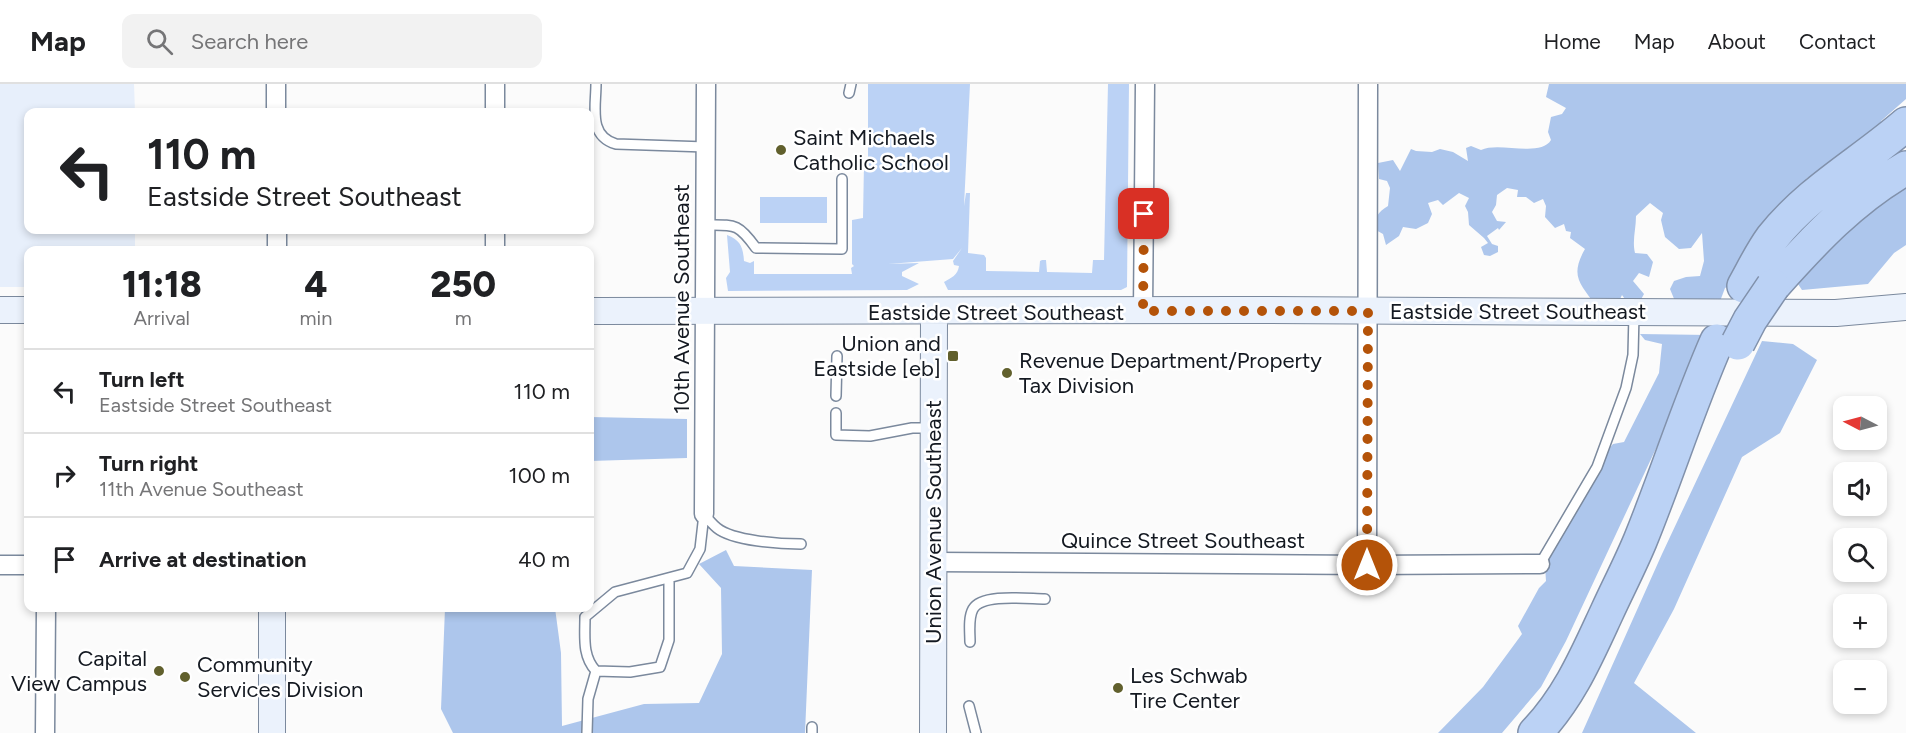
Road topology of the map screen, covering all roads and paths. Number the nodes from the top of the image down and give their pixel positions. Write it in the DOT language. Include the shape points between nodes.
graph roads {
  1 [pos="276,84"];
  2 [pos="495,84"];
  3 [pos="596,84"];
  4 [pos="706,84"];
  5 [pos="1145,84"];
  6 [pos="1368,84"];
  7 [pos="276,108"];
  8 [pos="495,108"];
  9 [pos="1906,124"];
  10 [pos="706,147"];
  11 [pos="1906,168"];
  12 [pos="842,179"];
  13 [pos="706,225"];
  14 [pos="1759,286"];
  15 [pos="1906,307"];
  16 [pos="0,310"];
  17 [pos="24,310"];
  18 [pos="594,311"];
  19 [pos="705,311"];
  20 [pos="934,311"];
  21 [pos="1143,311"];
  22 [pos="1368,311"];
  23 [pos="1634,312"];
  24 [pos="837,356"];
  25 [pos="836,396"];
  26 [pos="836,413"];
  27 [pos="934,428"];
  28 [pos="704,514"];
  29 [pos="801,544"];
  30 [pos="933,562"];
  31 [pos="1540,564"];
  32 [pos="0,565"];
  33 [pos="24,565"];
  34 [pos="1367,565"];
  35 [pos="669,578"];
  36 [pos="1045,599"];
  37 [pos="594,610"];
  38 [pos="46,612"];
  39 [pos="272,612"];
  40 [pos="591,612"];
  41 [pos="970,642"];
  42 [pos="596,670"];
  43 [pos="1577,676"];
  44 [pos="969,706"];
  45 [pos="45,733"];
  46 [pos="272,733"];
  47 [pos="586,733"];
  48 [pos="933,733"];
  49 [pos="976,733"];
  50 [pos="1535,733"];
  51 [pos="1558,733"];
  1 -- 7 [label="street"];
  2 -- 8 [label="street"];
  3 -- 10 [label="lane" via="596,125 608,142"];
  4 -- 10 [label="street, 10th Avenue Southeast"];
  5 -- 21 [label="street"];
  6 -- 22 [label="street"];
  9 -- 14 [label="highway" via="1826,185 1789,219 1771,240"];
  10 -- 13 [label="street, 10th Avenue Southeast"];
  11 -- 14 [label="highway" via="1827,226"];
  12 -- 13 [label="lane" via="842,249 756,248 737,227"];
  13 -- 19 [label="street, 10th Avenue Southeast"];
  14 -- 43 [label="highway" via="1681,427 1640,541"];
  15 -- 23 [label="street, Eastside Street Southeast" via="1836,313"];
  16 -- 17 [label="street"];
  18 -- 19 [label="street, Eastside Street Southeast"];
  19 -- 20 [label="street, Eastside Street Southeast"];
  19 -- 28 [label="street, 10th Avenue Southeast"];
  20 -- 21 [label="street, Eastside Street Southeast"];
  20 -- 27 [label="street, Union Avenue Southeast"];
  21 -- 22 [label="street, Eastside Street Southeast"];
  22 -- 23 [label="street, Eastside Street Southeast"];
  22 -- 34 [label="street"];
  23 -- 31 [label="lane" via="1633,355 1626,388 1597,467"];
  24 -- 25 [label="lane"];
  26 -- 27 [label="lane" via="836,435 870,436"];
  27 -- 30 [label="street, Union Avenue Southeast"];
  28 -- 29 [label="lane" via="719,529 732,534 778,544"];
  28 -- 35 [label="lane" via="700,549 687,573"];
  30 -- 34 [label="street, Quince Street Southeast"];
  30 -- 48 [label="street, Union Avenue Southeast"];
  31 -- 34 [label="street, Quince Street Southeast"];
  32 -- 33 [label="street"];
  35 -- 37 [label="lane" via="615,592"];
  35 -- 42 [label="lane" via="669,640 660,667 630,672"];
  36 -- 41 [label="lane" via="984,600 974,606 971,614"];
  38 -- 45 [label="street"];
  39 -- 46 [label="street"];
  40 -- 42 [label="lane" via="585,617 585,645 587,661"];
  42 -- 47 [label="lane" via="588,699"];
  43 -- 50 [label="highway"];
  43 -- 51 [label="highway"];
  44 -- 49 [label="lane"];
}
